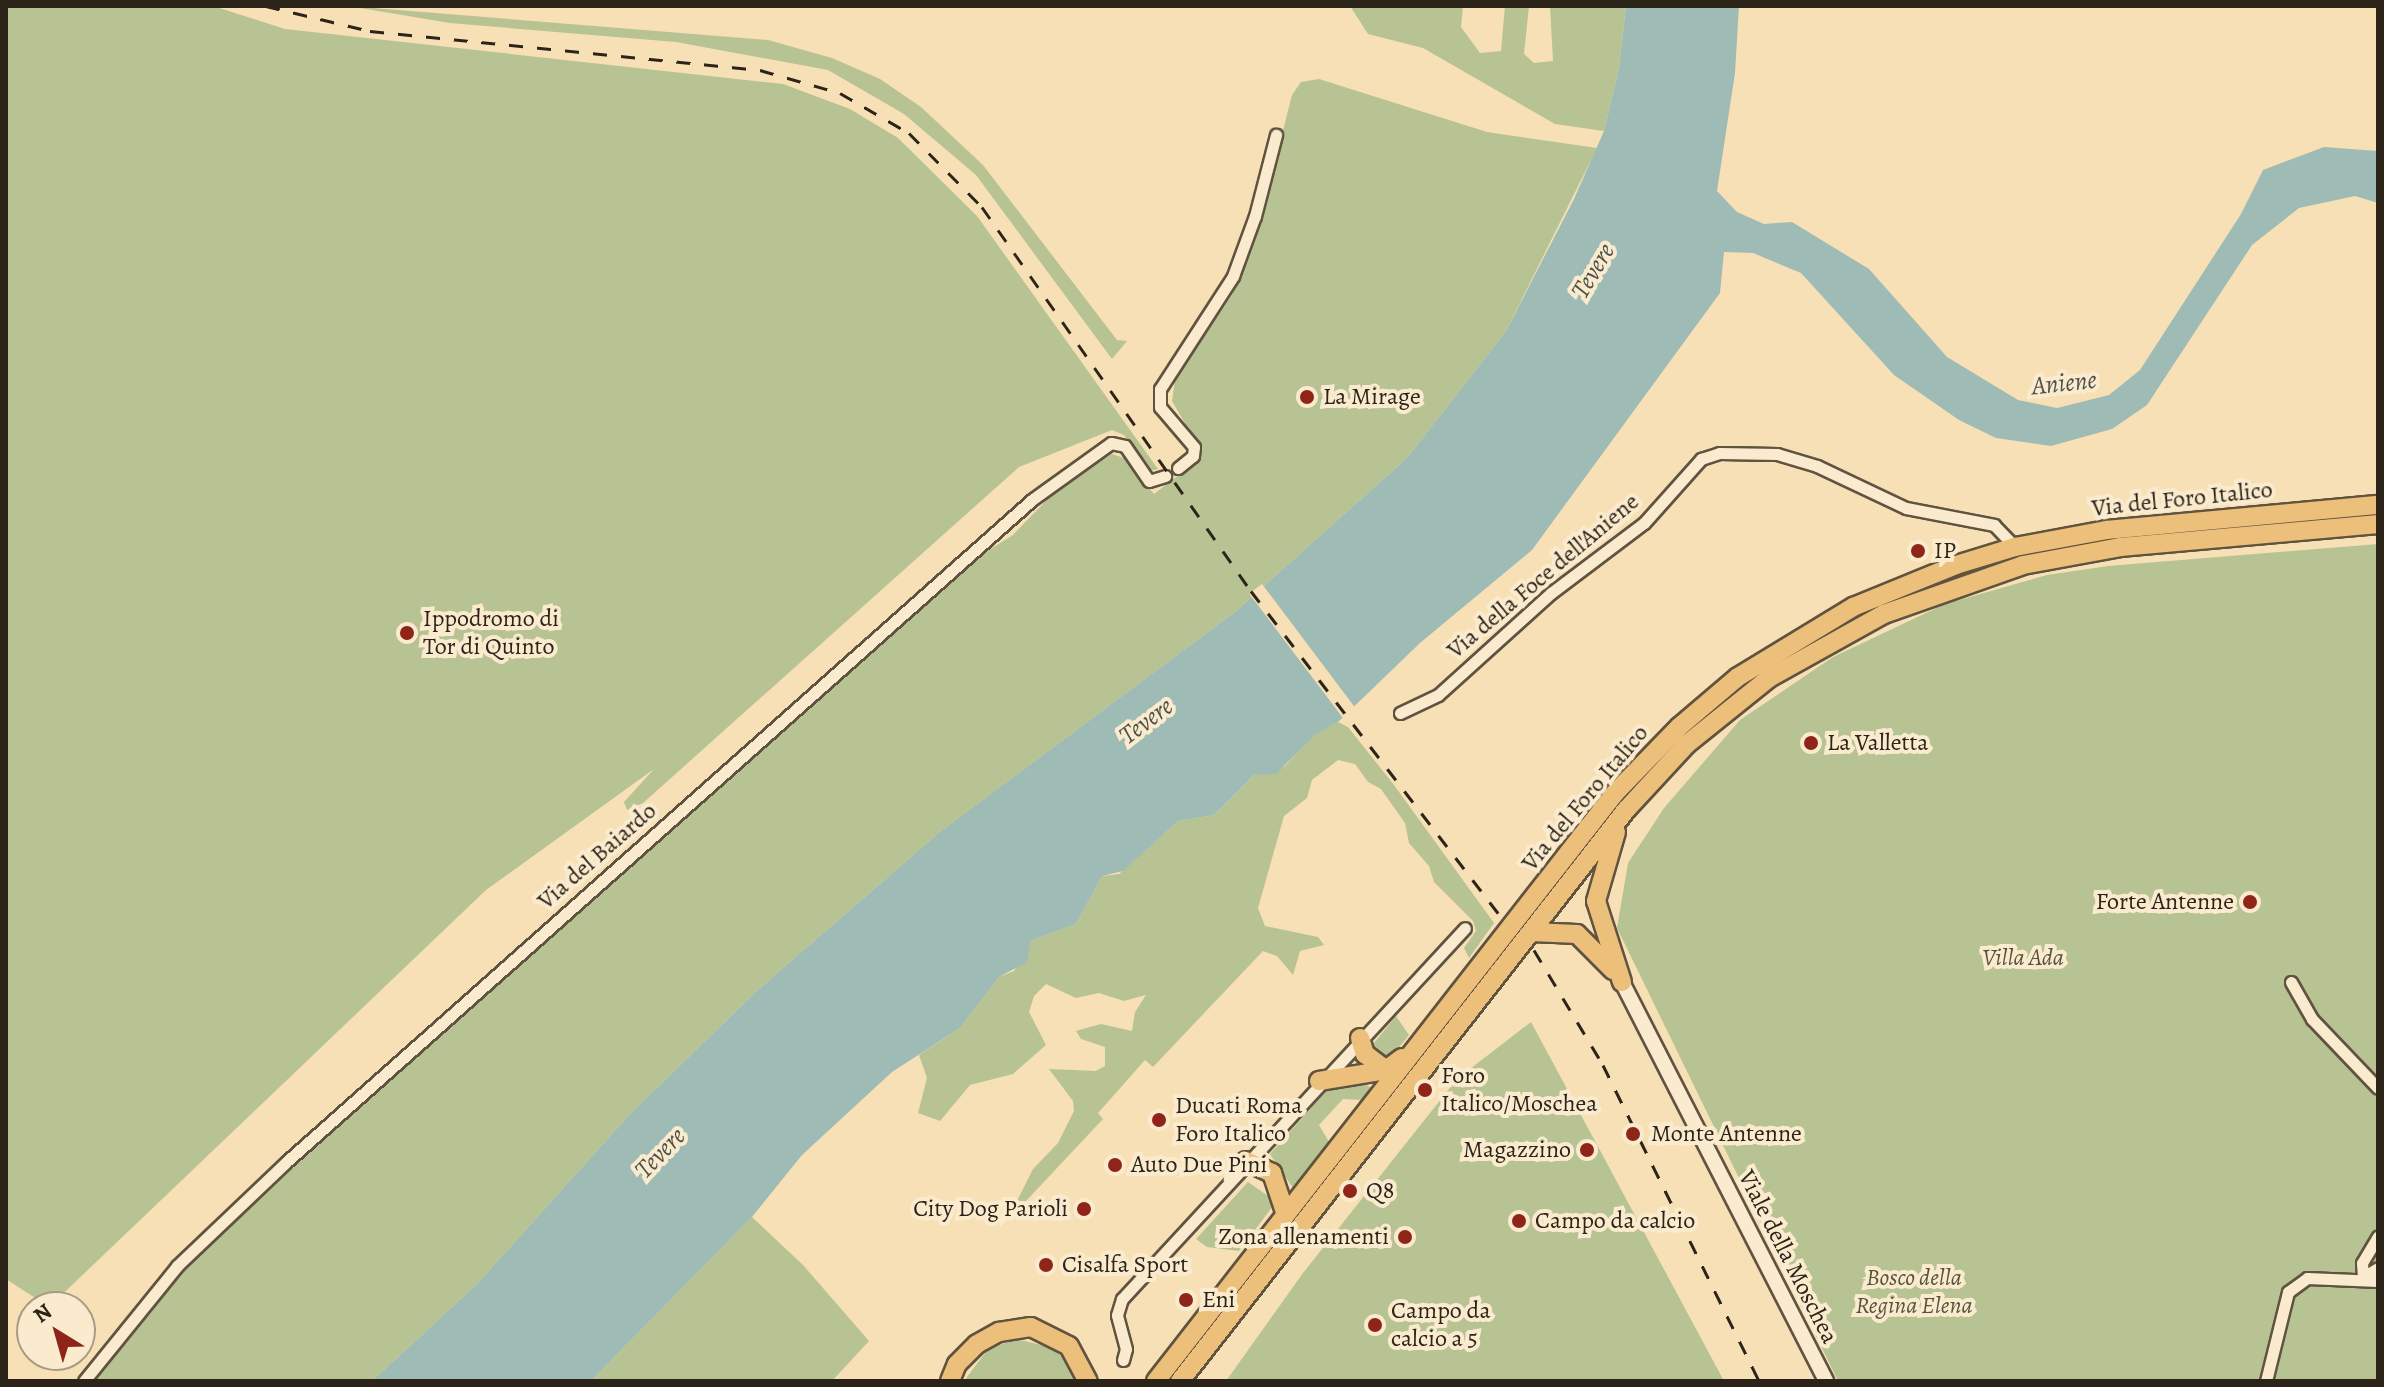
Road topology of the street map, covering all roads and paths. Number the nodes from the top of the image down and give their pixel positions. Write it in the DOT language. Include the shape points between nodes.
graph roads {
  1 [pos="1276,135"];
  2 [pos="1178,468"];
  3 [pos="1165,476"];
  4 [pos="2378,505"];
  5 [pos="2378,524"];
  6 [pos="2015,547"];
  7 [pos="1400,713"];
  8 [pos="1626,810"];
  9 [pos="1465,928"];
  10 [pos="1531,932"];
  11 [pos="1622,982"];
  12 [pos="2291,982"];
  13 [pos="1433,1028"];
  14 [pos="1360,1038"];
  15 [pos="1386,1070"];
  16 [pos="1319,1081"];
  17 [pos="2378,1088"];
  18 [pos="1246,1161"];
  19 [pos="1286,1215"];
  20 [pos="2378,1236"];
  21 [pos="2378,1268"];
  22 [pos="2363,1277"];
  23 [pos="2378,1281"];
  24 [pos="1223,1328"];
  25 [pos="1123,1360"];
  26 [pos="84,1381"];
  27 [pos="950,1381"];
  28 [pos="1088,1381"];
  29 [pos="1156,1381"];
  30 [pos="1180,1381"];
  31 [pos="1192,1381"];
  32 [pos="1826,1381"];
  33 [pos="2266,1381"];
  1 -- 2 [label="street" via="1233,276 1160,389 1160,407 1194,447 1193,456"];
  3 -- 26 [label="street, Via del Baiardo" via="1149,481 1125,446 1111,443 1033,499 285,1163 170,1274"];
  4 -- 6 [label="highway, Via del Foro Italico" via="2107,530"];
  5 -- 8 [label="highway, Via del Foro Italico" via="2093,551 1948,587 1845,632 1769,678 1687,744"];
  6 -- 7 [label="street, Via della Foce dell'Aniene" via="1994,525 1906,508 1817,466 1777,454 1719,453 1701,459 1644,523 1551,593 1438,695"];
  6 -- 13 [label="highway, Via del Foro Italico" via="1853,607 1724,688 1615,793"];
  8 -- 10 [label="highway, Via del Foro Italico"];
  8 -- 11 [label="highway" via="1596,895 1600,924"];
  9 -- 14 [label="street"];
  10 -- 11 [label="highway" via="1577,934"];
  10 -- 24 [label="highway, Via del Foro Italico"];
  11 -- 32 [label="street, Viale della Moschea"];
  12 -- 17 [label="street" via="2312,1019"];
  13 -- 15 [label="highway"];
  13 -- 19 [label="highway, Via del Foro Italico"];
  14 -- 15 [label="highway" via="1365,1054"];
  14 -- 16 [label="street"];
  15 -- 16 [label="highway"];
  16 -- 18 [label="street"];
  18 -- 19 [label="highway" via="1272,1173"];
  18 -- 25 [label="street" via="1120,1302"];
  19 -- 29 [label="highway, Via del Foro Italico"];
  20 -- 22 [label="street" via="2362,1263"];
  21 -- 22 [label="street"];
  22 -- 23 [label="street"];
  22 -- 33 [label="street" via="2307,1278 2288,1292"];
  24 -- 30 [label="highway, Via del Foro Italico"];
  24 -- 31 [label="highway"];
  27 -- 28 [label="highway" via="957,1364 977,1344 999,1332 1031,1327 1069,1346"];
}
